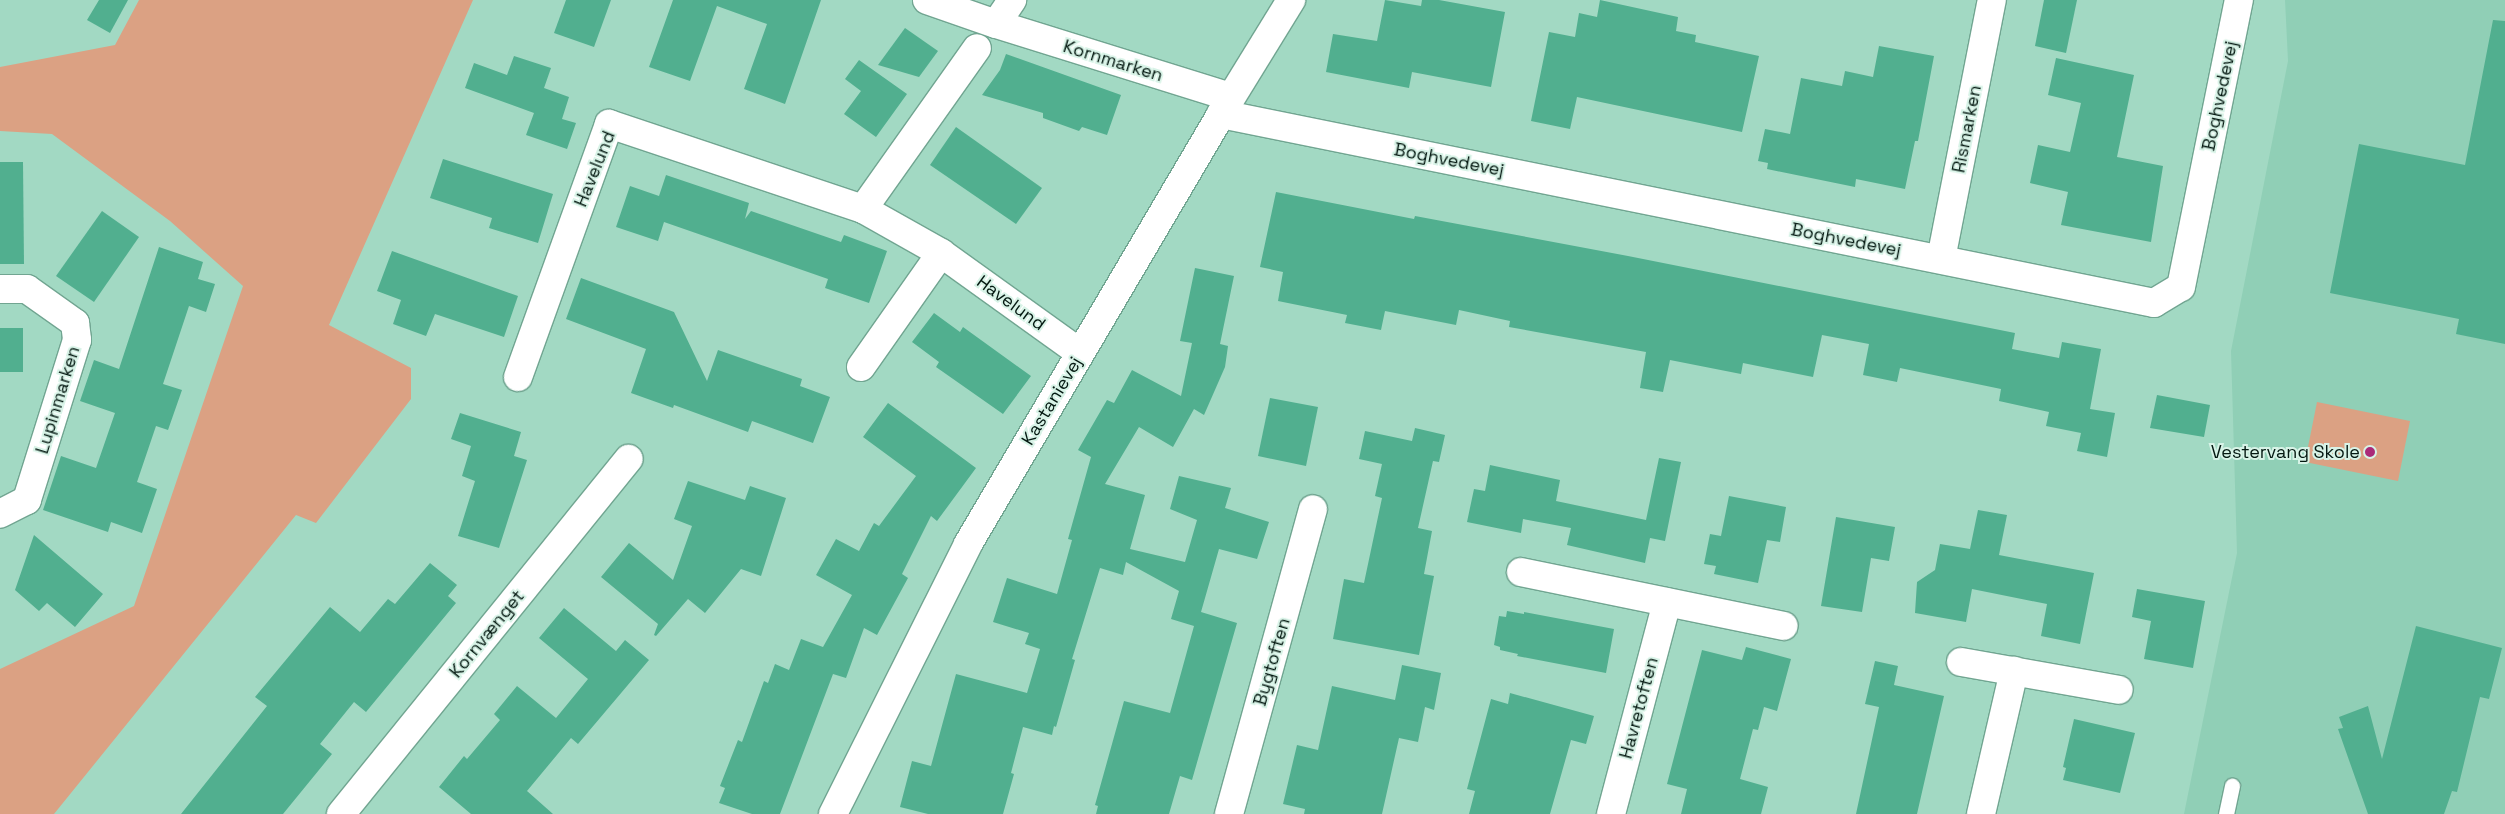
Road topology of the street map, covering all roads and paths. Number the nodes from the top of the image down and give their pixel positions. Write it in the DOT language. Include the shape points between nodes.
graph roads {
  1 [pos="927,0"];
  2 [pos="1012,0"];
  3 [pos="1291,0"];
  4 [pos="1992,0"];
  5 [pos="2239,0"];
  6 [pos="996,24"];
  7 [pos="977,48"];
  8 [pos="1226,106"];
  9 [pos="863,209"];
  10 [pos="941,253"];
  11 [pos="1941,259"];
  12 [pos="0,289"];
  13 [pos="1080,353"];
  14 [pos="861,367"];
  15 [pos="518,377"];
  16 [pos="628,459"];
  17 [pos="1313,509"];
  18 [pos="0,514"];
  19 [pos="1522,572"];
  20 [pos="1667,602"];
  21 [pos="1782,626"];
  22 [pos="1961,662"];
  23 [pos="2014,671"];
  24 [pos="2118,690"];
  25 [pos="2232,786"];
  26 [pos="346,812"];
  27 [pos="833,814"];
  28 [pos="1229,814"];
  29 [pos="1611,814"];
  30 [pos="1981,814"];
  31 [pos="2226,814"];
  1 -- 6 [label="street, Kornmarken"];
  2 -- 6 [label="street"];
  3 -- 8 [label="street, Kastanievej"];
  4 -- 11 [label="street, Rismarken"];
  5 -- 11 [label="street, Boghvedevej" via="2181,287 2154,302"];
  6 -- 8 [label="street, Kornmarken"];
  7 -- 9 [label="street"];
  8 -- 11 [label="street, Boghvedevej"];
  8 -- 13 [label="street, Kastanievej"];
  9 -- 10 [label="street, Havelund"];
  9 -- 15 [label="street, Havelund" via="610,124"];
  10 -- 13 [label="street, Havelund"];
  10 -- 14 [label="street"];
  12 -- 18 [label="street, Lupinmarken" via="27,289 75,323 77,340 27,500"];
  13 -- 27 [label="street, Kastanievej" via="968,544"];
  16 -- 26 [label="street, Kornvænget"];
  17 -- 28 [label="street, Bygtoften"];
  19 -- 20 [label="street"];
  20 -- 21 [label="street"];
  20 -- 29 [label="street, Havretoften"];
  22 -- 23 [label="street"];
  23 -- 24 [label="street"];
  23 -- 30 [label="street"];
  25 -- 31 [label="lane"];
}
